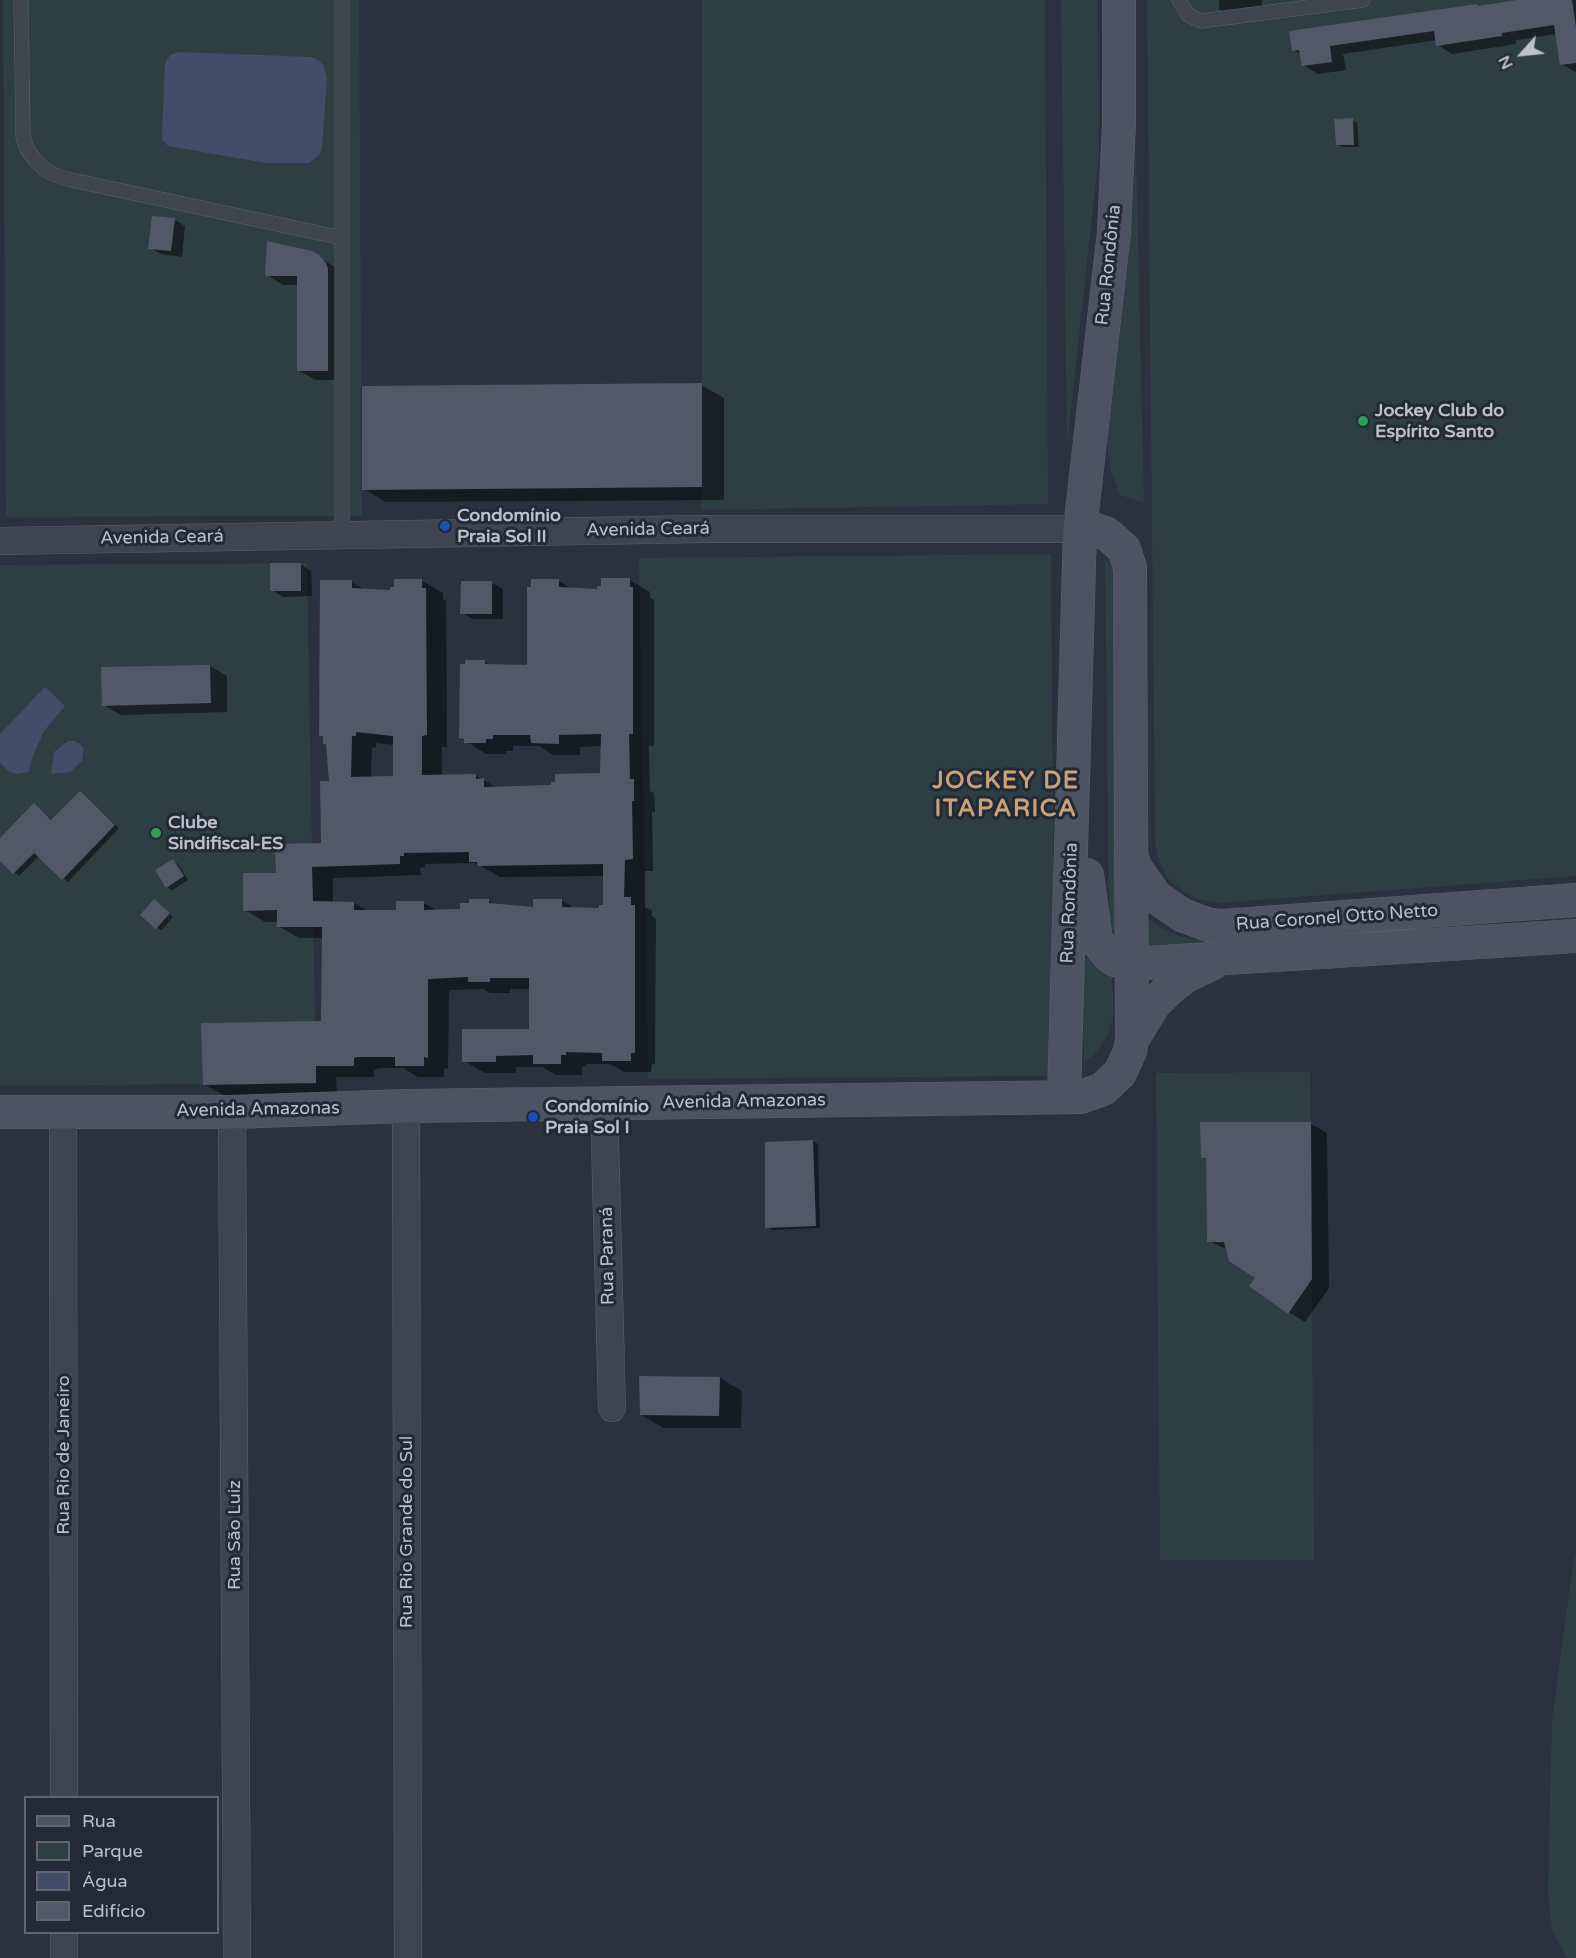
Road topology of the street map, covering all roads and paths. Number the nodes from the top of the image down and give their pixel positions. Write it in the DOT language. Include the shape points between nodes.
graph roads {
  1 [pos="21,0"];
  2 [pos="342,0"];
  3 [pos="1119,0"];
  4 [pos="1179,0"];
  5 [pos="1363,0"];
  6 [pos="1304,4"];
  7 [pos="342,238"];
  8 [pos="1080,529"];
  9 [pos="342,535"];
  10 [pos="0,540"];
  11 [pos="1074,757"];
  12 [pos="1130,853"];
  13 [pos="1576,900"];
  14 [pos="1576,936"];
  15 [pos="1225,958"];
  16 [pos="1131,964"];
  17 [pos="1132,1040"];
  18 [pos="1064,1096"];
  19 [pos="604,1103"];
  20 [pos="406,1106"];
  21 [pos="0,1112"];
  22 [pos="63,1112"];
  23 [pos="232,1112"];
  24 [pos="612,1408"];
  25 [pos="64,1796"];
  26 [pos="64,1934"];
  27 [pos="64,1958"];
  28 [pos="237,1958"];
  29 [pos="408,1958"];
  1 -- 7 [label="lane" via="23,136 27,149 44,169 67,179"];
  2 -- 7 [label="lane"];
  3 -- 8 [label="street, Rua Rondônia" via="1114,232"];
  4 -- 6 [label="lane" via="1188,15 1201,21"];
  5 -- 6 [label="lane"];
  7 -- 9 [label="lane"];
  8 -- 9 [label="street, Avenida Ceará" via="703,529"];
  8 -- 11 [label="street, Rua Rondônia"];
  8 -- 12 [label="street" via="1107,534 1124,549 1130,568"];
  9 -- 10 [label="street, Avenida Ceará"];
  11 -- 16 [label="street" via="1093,930 1108,956"];
  11 -- 18 [label="street, Rua Rondônia"];
  12 -- 13 [label="street, Rua Coronel Otto Netto" via="1156,897 1182,915 1216,925"];
  12 -- 16 [label="street"];
  14 -- 15 [label="street, Rua Coronel Otto Netto"];
  15 -- 16 [label="street, Rua Coronel Otto Netto"];
  15 -- 17 [label="street" via="1195,971 1169,989 1154,1004"];
  16 -- 17 [label="street"];
  17 -- 18 [label="street, Avenida Amazonas" via="1126,1062 1113,1081 1093,1094"];
  18 -- 19 [label="street, Avenida Amazonas"];
  19 -- 20 [label="street, Avenida Amazonas"];
  19 -- 24 [label="street, Rua Paraná"];
  20 -- 23 [label="street, Avenida Amazonas"];
  20 -- 29 [label="street, Rua Rio Grande do Sul"];
  21 -- 22 [label="street, Avenida Amazonas"];
  22 -- 23 [label="street, Avenida Amazonas"];
  22 -- 25 [label="street, Rua Rio de Janeiro"];
  23 -- 28 [label="street, Rua São Luiz"];
  26 -- 27 [label="street"];
}
